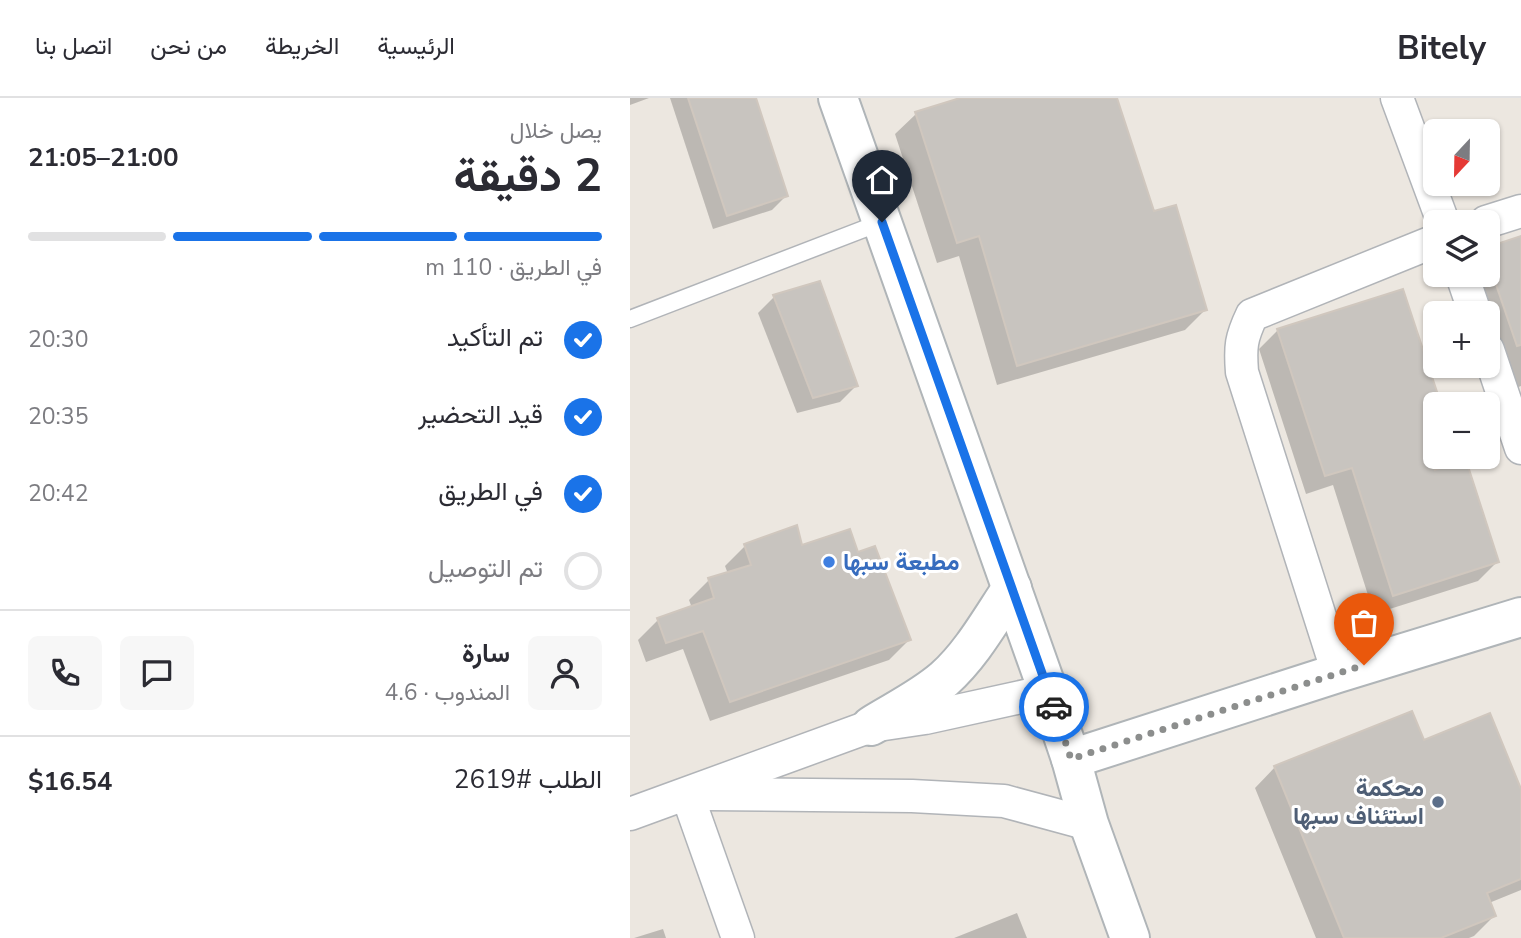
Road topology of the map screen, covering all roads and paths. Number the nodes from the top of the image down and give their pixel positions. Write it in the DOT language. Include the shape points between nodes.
graph roads {
  1 [pos="838,98"];
  2 [pos="1397,98"];
  3 [pos="1439,210"];
  4 [pos="1521,211"];
  5 [pos="1500,218"];
  6 [pos="882,222"];
  7 [pos="1423,246"];
  8 [pos="630,318"];
  9 [pos="1497,378"];
  10 [pos="1521,448"];
  11 [pos="1012,588"];
  12 [pos="1521,617"];
  13 [pos="1338,673"];
  14 [pos="1048,691"];
  15 [pos="871,726"];
  16 [pos="1071,759"];
  17 [pos="687,794"];
  18 [pos="630,814"];
  19 [pos="1089,824"];
  20 [pos="738,938"];
  21 [pos="1130,938"];
  1 -- 6 [label="street"];
  2 -- 3 [label="street"];
  4 -- 5 [label="street"];
  6 -- 8 [label="lane"];
  6 -- 11 [label="street"];
  7 -- 13 [label="street" via="1252,315 1244,332 1242,372"];
  9 -- 10 [label="street"];
  11 -- 14 [label="street"];
  11 -- 15 [label="street" via="973,646 943,679"];
  12 -- 13 [label="street"];
  13 -- 16 [label="street"];
  14 -- 15 [label="street"];
  14 -- 16 [label="street"];
  15 -- 17 [label="street"];
  16 -- 19 [label="street"];
  17 -- 18 [label="street"];
  17 -- 19 [label="street" via="1004,801"];
  17 -- 20 [label="street"];
  19 -- 21 [label="street"];
}
